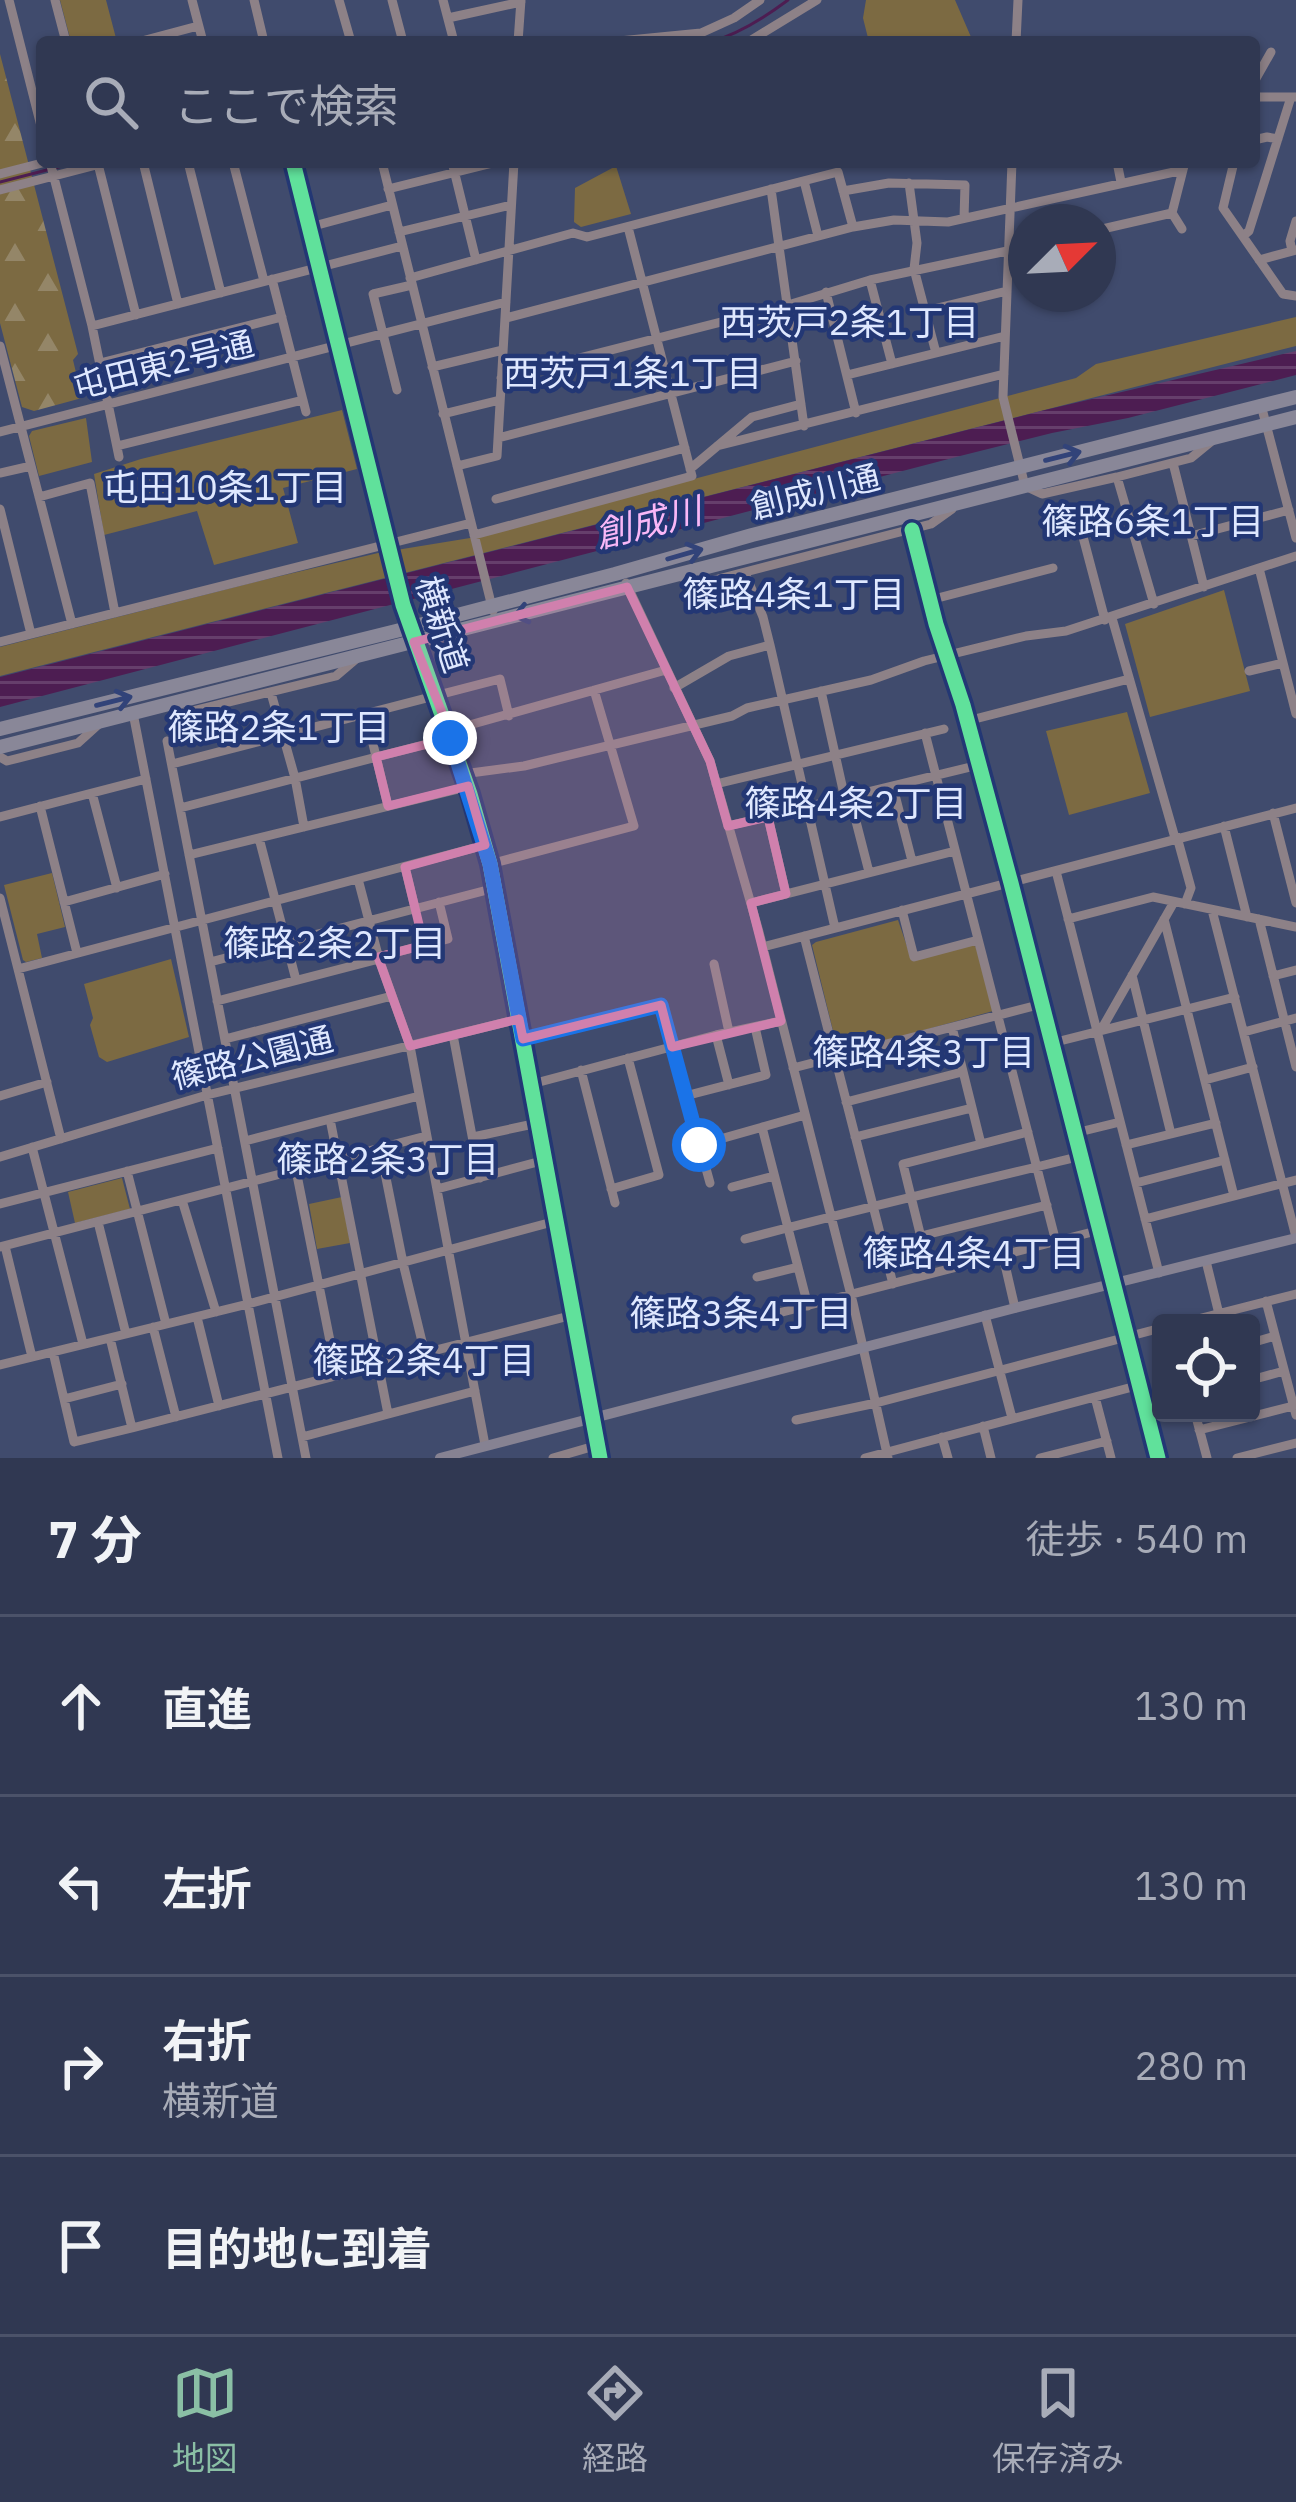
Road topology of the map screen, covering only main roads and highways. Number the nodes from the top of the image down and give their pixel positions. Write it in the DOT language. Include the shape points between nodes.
graph roads {
  1 [pos="1296,397"];
  2 [pos="1296,417"];
  3 [pos="752,535"];
  4 [pos="757,554"];
  5 [pos="625,580"];
  6 [pos="412,634"];
  7 [pos="0,729"];
  8 [pos="0,747"];
  9 [pos="1296,1238"];
  10 [pos="440,1458"];
  3 -- 1 [label="highway, 創成川通, one-way" via="1018,461"];
  2 -- 4 [label="highway, 創成川通"];
  3 -- 4 [label="highway"];
  5 -- 3 [label="highway, 創成川通, one-way"];
  4 -- 5 [label="highway, 創成川通"];
  5 -- 6 [label="highway, 創成川通"];
  7 -- 6 [label="highway, 創成川通, one-way"];
  6 -- 8 [label="highway, 創成川通" via="360,655"];
  9 -- 10 [label="main road"];
}
